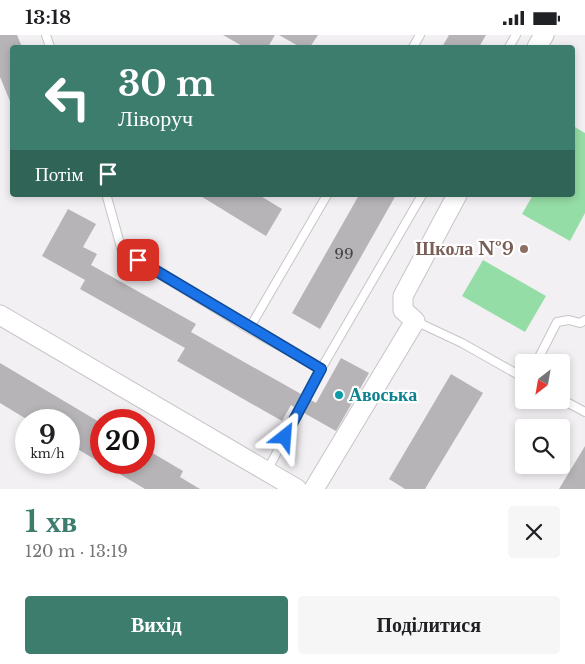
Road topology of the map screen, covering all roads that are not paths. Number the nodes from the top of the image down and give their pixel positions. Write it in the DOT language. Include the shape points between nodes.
graph roads {
  1 [pos="107,197"];
  2 [pos="326,197"];
  3 [pos="421,197"];
  4 [pos="456,197"];
  5 [pos="0,315"];
  6 [pos="585,320"];
  7 [pos="415,321"];
  8 [pos="249,329"];
  9 [pos="541,354"];
  10 [pos="321,369"];
  11 [pos="515,373"];
  12 [pos="570,404"];
  13 [pos="585,413"];
  14 [pos="266,471"];
  15 [pos="297,489"];
  16 [pos="314,489"];
  1 -- 8 [label="lane" via="122,251"];
  2 -- 8 [label="lane"];
  3 -- 10 [label="lane"];
  4 -- 7 [label="street" via="403,296 403,310"];
  5 -- 14 [label="street"];
  6 -- 9 [label="lane" via="580,323 557,322"];
  7 -- 11 [label="lane"];
  7 -- 16 [label="street"];
  8 -- 10 [label="lane"];
  10 -- 14 [label="lane"];
  12 -- 13 [label="lane"];
  14 -- 15 [label="street"];
}
